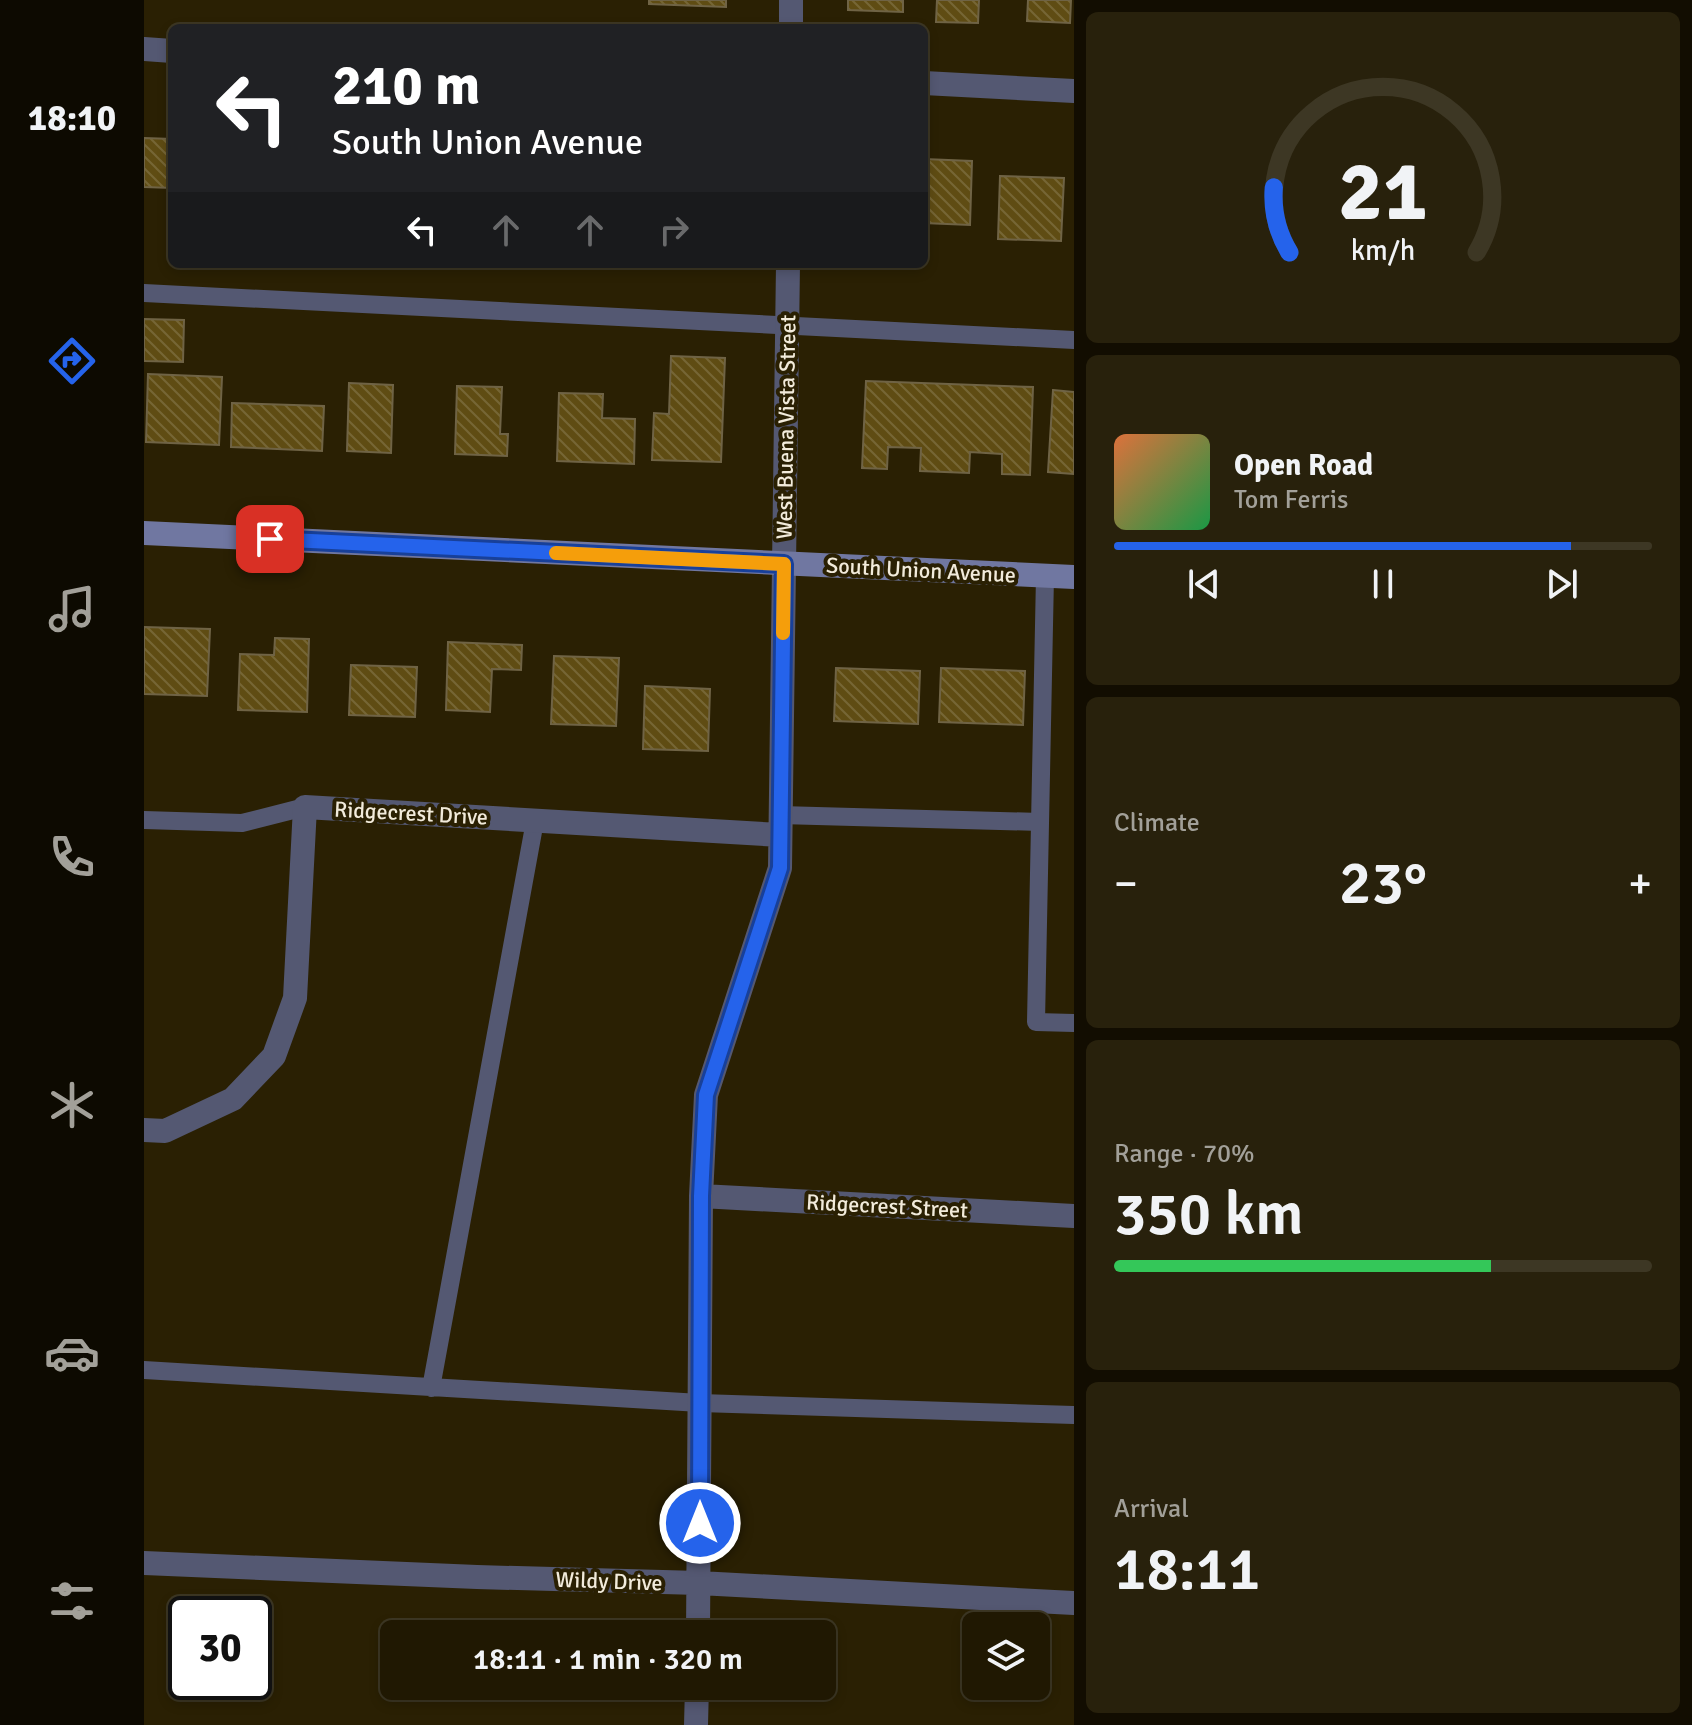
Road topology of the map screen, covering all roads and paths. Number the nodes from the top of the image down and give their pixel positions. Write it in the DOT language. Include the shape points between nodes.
graph roads {
  1 [pos="791,0"];
  2 [pos="791,24"];
  3 [pos="144,49"];
  4 [pos="168,51"];
  5 [pos="928,83"];
  6 [pos="1074,91"];
  7 [pos="788,268"];
  8 [pos="144,293"];
  9 [pos="787,324"];
  10 [pos="1074,340"];
  11 [pos="144,533"];
  12 [pos="784,564"];
  13 [pos="1045,576"];
  14 [pos="1074,577"];
  15 [pos="305,807"];
  16 [pos="144,820"];
  17 [pos="535,821"];
  18 [pos="1040,822"];
  19 [pos="780,825"];
  20 [pos="1074,1023"];
  21 [pos="144,1130"];
  22 [pos="701,1196"];
  23 [pos="1074,1216"];
  24 [pos="144,1370"];
  25 [pos="431,1388"];
  26 [pos="700,1403"];
  27 [pos="1074,1415"];
  28 [pos="144,1563"];
  29 [pos="699,1583"];
  30 [pos="1074,1603"];
  31 [pos="698,1620"];
  32 [pos="697,1700"];
  33 [pos="696,1725"];
  1 -- 2 [label="street"];
  3 -- 4 [label="street"];
  5 -- 6 [label="street"];
  7 -- 9 [label="street, West Buena Vista Street"];
  8 -- 9 [label="lane"];
  9 -- 10 [label="lane"];
  9 -- 12 [label="street, West Buena Vista Street"];
  11 -- 12 [label="main road, South Union Avenue"];
  12 -- 13 [label="main road, South Union Avenue"];
  12 -- 19 [label="street, West Buena Vista Street"];
  13 -- 14 [label="main road, South Union Avenue"];
  13 -- 18 [label="lane"];
  15 -- 16 [label="lane" via="242,823"];
  15 -- 17 [label="street, Ridgecrest Drive"];
  15 -- 21 [label="street, Ridgecrest Drive" via="295,998 274,1056 233,1099 165,1131"];
  17 -- 19 [label="street, Ridgecrest Drive"];
  17 -- 25 [label="lane"];
  18 -- 19 [label="lane"];
  18 -- 20 [label="lane" via="1036,1022"];
  19 -- 22 [label="street, West Buena Vista Street" via="780,868 706,1095"];
  22 -- 23 [label="street, Ridgecrest Street"];
  22 -- 26 [label="street, West Buena Vista Street"];
  24 -- 25 [label="lane"];
  25 -- 26 [label="lane"];
  26 -- 27 [label="lane"];
  26 -- 29 [label="street, West Buena Vista Street"];
  28 -- 29 [label="street, Wildy Drive"];
  29 -- 30 [label="street, Wildy Drive"];
  29 -- 31 [label="street, West Buena Vista Street"];
  32 -- 33 [label="street"];
}
